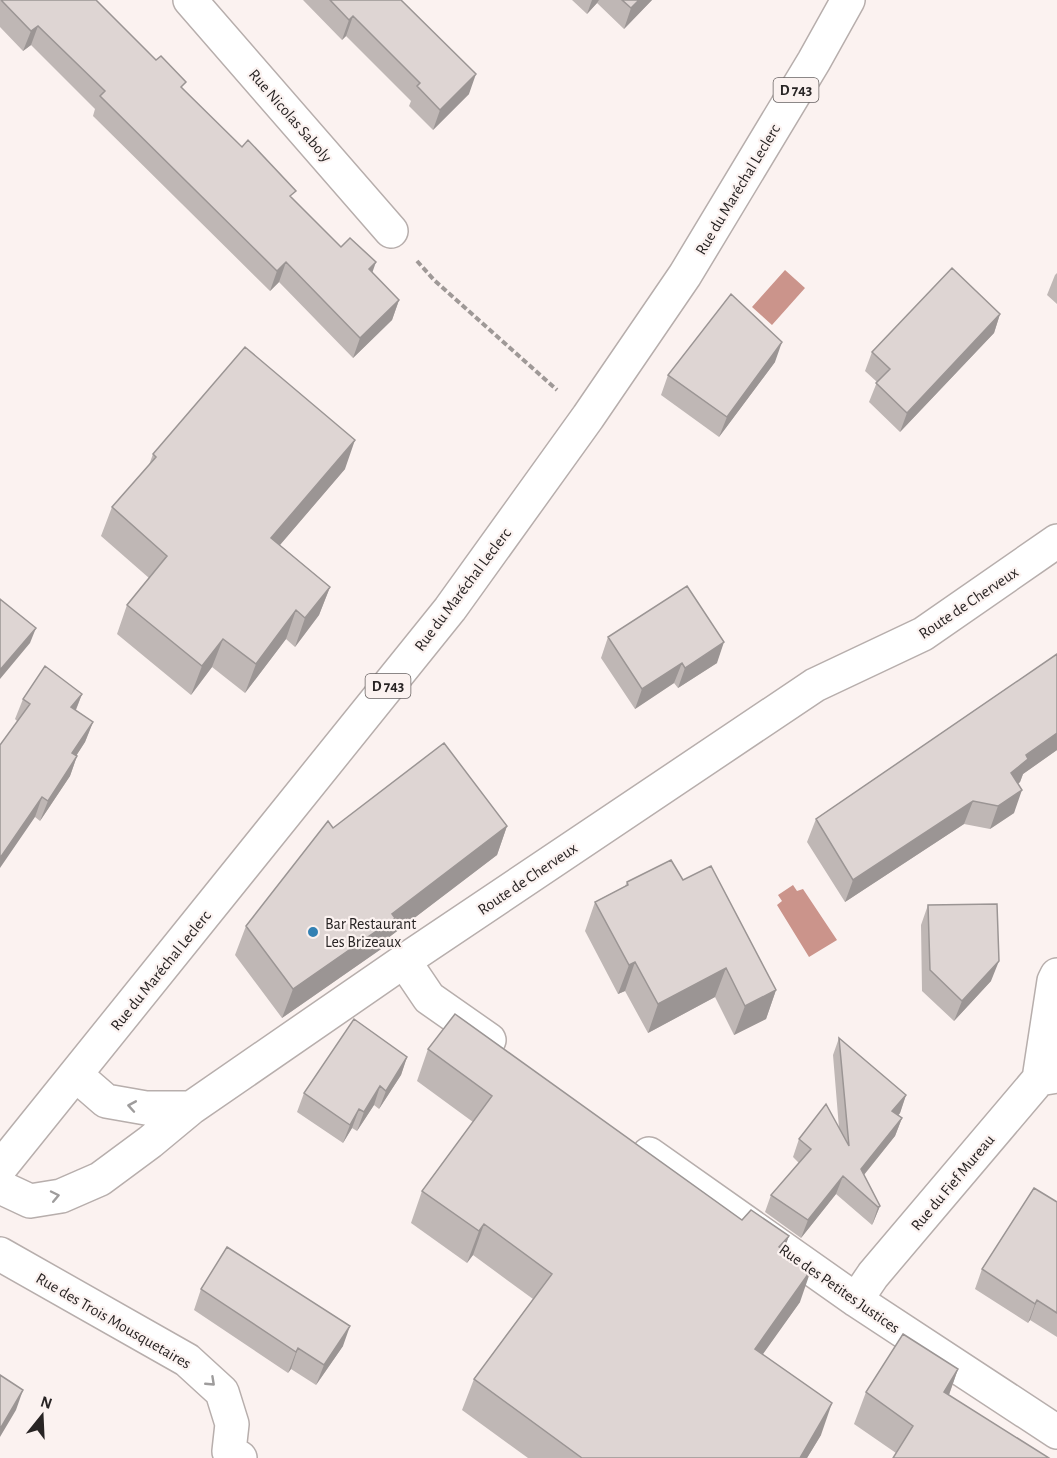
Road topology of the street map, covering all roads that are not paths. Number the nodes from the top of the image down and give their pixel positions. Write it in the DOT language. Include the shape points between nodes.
graph roads {
  1 [pos="190,0"];
  2 [pos="848,0"];
  3 [pos="391,231"];
  4 [pos="1057,541"];
  5 [pos="404,961"];
  6 [pos="1057,975"];
  7 [pos="516,1060"];
  8 [pos="76,1075"];
  9 [pos="1048,1078"];
  10 [pos="191,1108"];
  11 [pos="623,1135"];
  12 [pos="0,1168"];
  13 [pos="0,1187"];
  14 [pos="0,1254"];
  15 [pos="856,1300"];
  16 [pos="1057,1432"];
  17 [pos="234,1454"];
  1 -- 3 [label="main road, Rue Nicolas Saboly"];
  2 -- 8 [label="main road, Rue du Maréchal Leclerc / D 743" via="685,275 588,417 450,609"];
  4 -- 5 [label="main road, Route de Cherveux" via="923,634 816,685"];
  5 -- 7 [label="main road" via="429,998"];
  5 -- 10 [label="main road, Route de Cherveux"];
  6 -- 9 [label="main road"];
  10 -- 8 [label="main road, one-way" via="146,1108 106,1101"];
  8 -- 12 [label="main road, Rue du Maréchal Leclerc / D 743"];
  9 -- 15 [label="main road, Rue du Fief Mureau" via="873,1275"];
  13 -- 10 [label="main road, Route de Cherveux, one-way" via="30,1201 61,1196 100,1179"];
  11 -- 15 [label="main road, Rue des Petites Justices"];
  14 -- 17 [label="main road, Rue des Trois Mousquetaires, one-way" via="187,1360 222,1392 232,1424"];
  15 -- 16 [label="main road, Rue des Petites Justices"];
}
